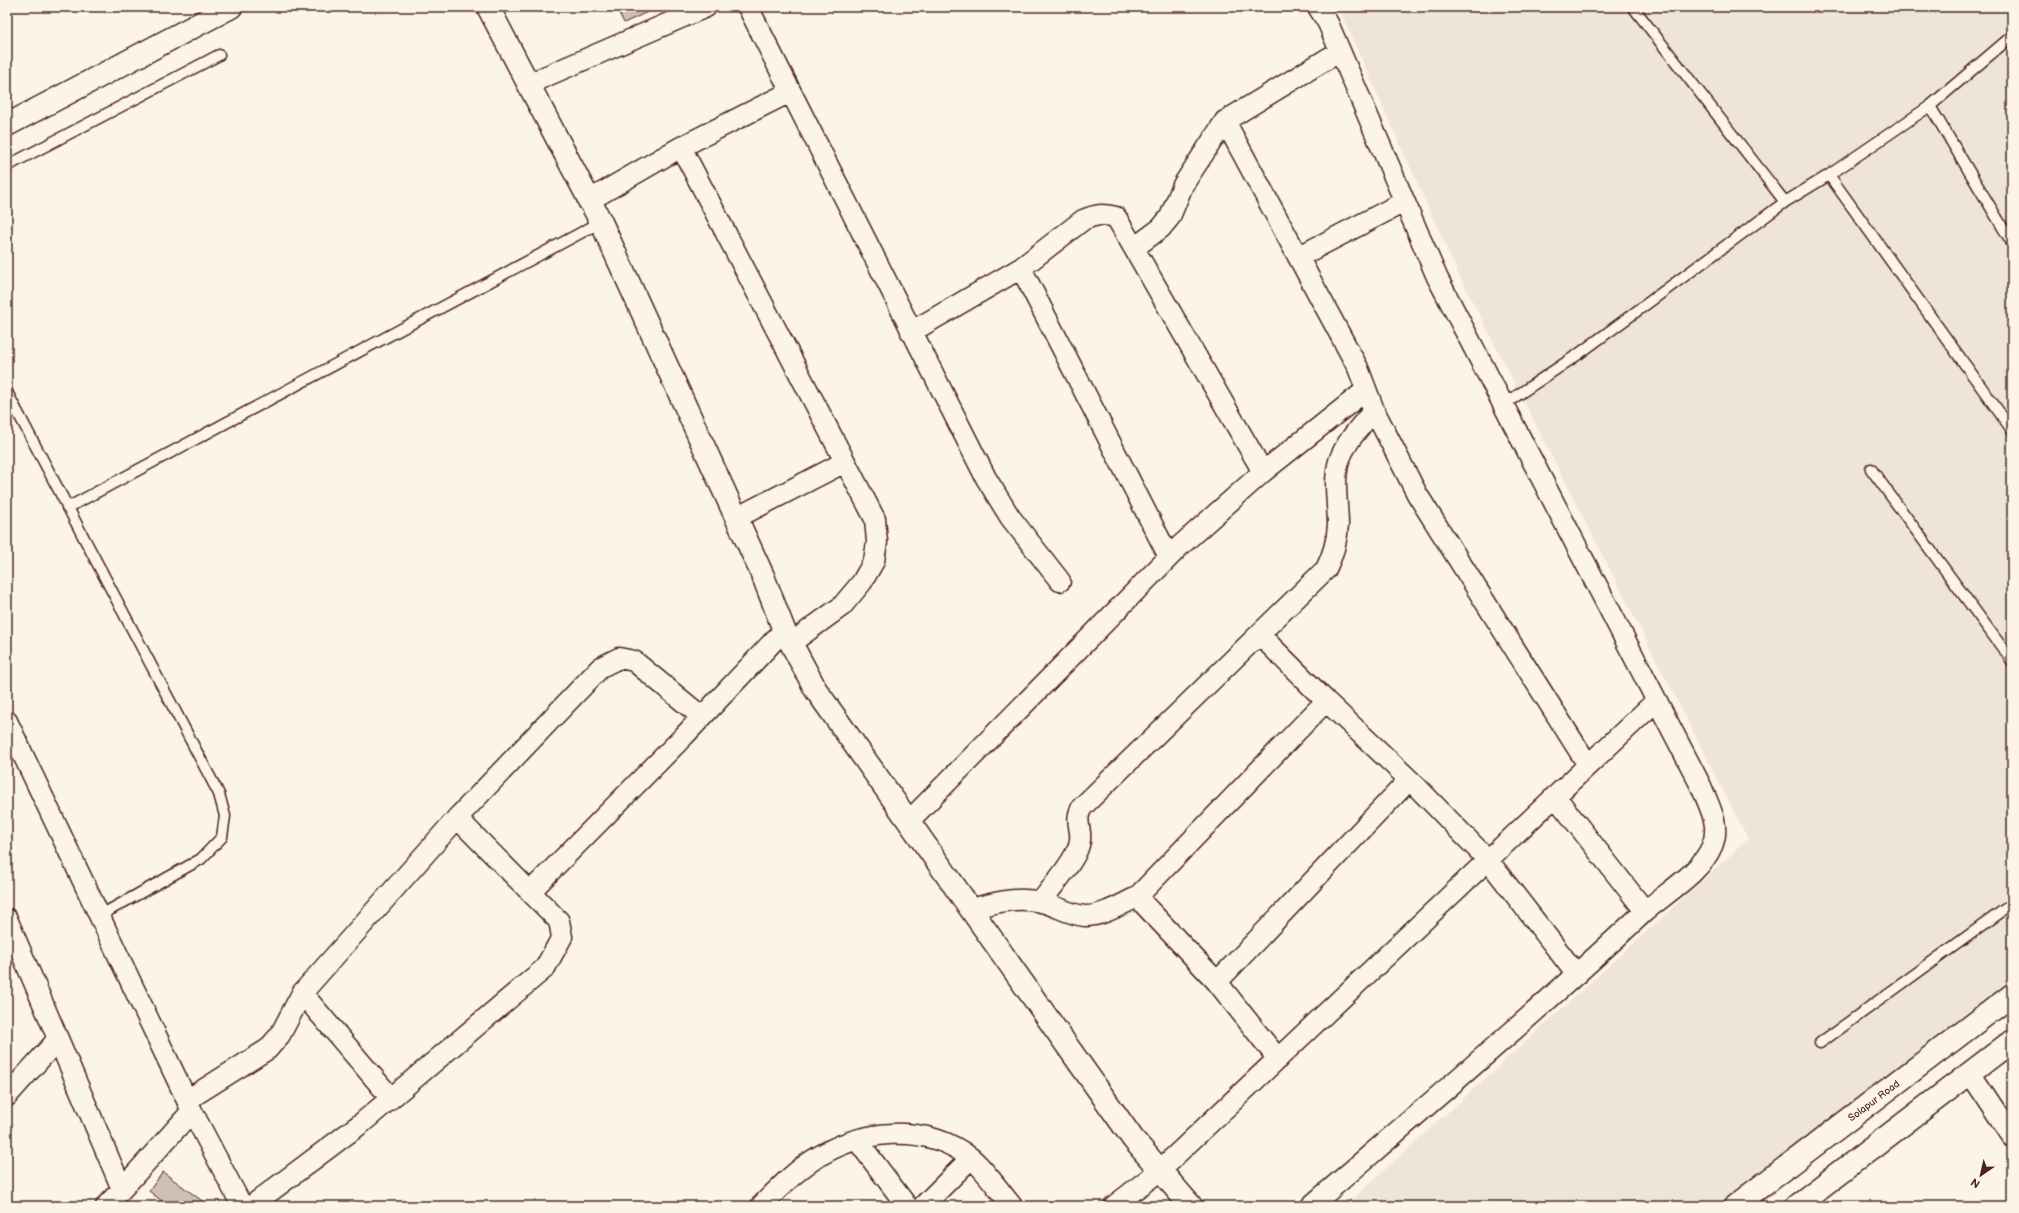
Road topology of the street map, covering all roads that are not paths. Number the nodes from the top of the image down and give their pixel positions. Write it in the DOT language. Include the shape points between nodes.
graph roads {
  1 [pos="231,7"];
  2 [pos="488,7"];
  3 [pos="706,7"];
  4 [pos="748,7"];
  5 [pos="1318,7"];
  6 [pos="1632,7"];
  7 [pos="2012,36"];
  8 [pos="1340,51"];
  9 [pos="219,55"];
  10 [pos="528,84"];
  11 [pos="790,92"];
  12 [pos="1930,106"];
  13 [pos="1225,121"];
  14 [pos="8,123"];
  15 [pos="680,147"];
  16 [pos="7,166"];
  17 [pos="1829,175"];
  18 [pos="588,201"];
  19 [pos="1404,202"];
  20 [pos="1784,202"];
  21 [pos="600,222"];
  22 [pos="2012,243"];
  23 [pos="1134,248"];
  24 [pos="1298,257"];
  25 [pos="1021,268"];
  26 [pos="911,332"];
  27 [pos="1366,390"];
  28 [pos="7,392"];
  29 [pos="1503,405"];
  30 [pos="1374,410"];
  31 [pos="2012,430"];
  32 [pos="846,462"];
  33 [pos="1871,470"];
  34 [pos="1263,472"];
  35 [pos="67,508"];
  36 [pos="736,518"];
  37 [pos="1168,557"];
  38 [pos="1060,581"];
  39 [pos="1260,635"];
  40 [pos="787,636"];
  41 [pos="2012,661"];
  42 [pos="1326,701"];
  43 [pos="1656,701"];
  44 [pos="702,717"];
  45 [pos="8,727"];
  46 [pos="1588,765"];
  47 [pos="1409,780"];
  48 [pos="1556,796"];
  49 [pos="457,818"];
  50 [pos="909,821"];
  51 [pos="1488,860"];
  52 [pos="531,891"];
  53 [pos="1137,897"];
  54 [pos="1041,902"];
  55 [pos="2012,904"];
  56 [pos="971,909"];
  57 [pos="1645,911"];
  58 [pos="99,916"];
  59 [pos="7,920"];
  60 [pos="1577,975"];
  61 [pos="1217,982"];
  62 [pos="302,993"];
  63 [pos="2012,995"];
  64 [pos="58,1038"];
  65 [pos="2012,1041"];
  66 [pos="1820,1042"];
  67 [pos="1278,1058"];
  68 [pos="1970,1073"];
  69 [pos="7,1096"];
  70 [pos="392,1098"];
  71 [pos="189,1105"];
  72 [pos="2012,1136"];
  73 [pos="857,1140"];
  74 [pos="971,1158"];
  75 [pos="1160,1171"];
  76 [pos="122,1189"];
  77 [pos="106,1206"];
  78 [pos="242,1206"];
  79 [pos="251,1206"];
  80 [pos="761,1206"];
  81 [pos="907,1206"];
  82 [pos="923,1206"];
  83 [pos="1012,1206"];
  84 [pos="1114,1206"];
  85 [pos="1191,1206"];
  86 [pos="1311,1206"];
  87 [pos="1735,1206"];
  88 [pos="1796,1206"];
  1 -- 14 [label="street"];
  2 -- 10 [label="street"];
  3 -- 10 [label="street"];
  4 -- 11 [label="street"];
  5 -- 8 [label="street"];
  6 -- 20 [label="lane"];
  7 -- 12 [label="lane"];
  8 -- 13 [label="street"];
  8 -- 19 [label="street"];
  9 -- 16 [label="lane"];
  10 -- 18 [label="street"];
  11 -- 15 [label="street"];
  11 -- 26 [label="street"];
  12 -- 17 [label="lane"];
  12 -- 22 [label="lane"];
  13 -- 23 [label="street" via="1183,185 1170,217 1162,228"];
  13 -- 24 [label="street"];
  15 -- 18 [label="street"];
  15 -- 32 [label="street"];
  17 -- 20 [label="lane"];
  17 -- 31 [label="lane"];
  18 -- 21 [label="street"];
  19 -- 24 [label="street"];
  19 -- 29 [label="street" via="1437,277"];
  20 -- 29 [label="lane" via="1580,353"];
  21 -- 35 [label="lane"];
  21 -- 36 [label="street"];
  23 -- 25 [label="street" via="1116,218 1105,214 1093,216 1083,220"];
  23 -- 34 [label="street"];
  24 -- 27 [label="street" via="1358,368"];
  25 -- 26 [label="street"];
  25 -- 37 [label="street"];
  26 -- 38 [label="street" via="986,478 1010,516"];
  27 -- 30 [label="street"];
  27 -- 34 [label="street"];
  28 -- 35 [label="lane"];
  29 -- 43 [label="street"];
  30 -- 39 [label="street" via="1347,444 1339,462 1336,548 1326,570"];
  30 -- 46 [label="street" via="1416,494"];
  32 -- 36 [label="street"];
  32 -- 40 [label="street" via="875,519 877,542 874,561 862,582 842,606"];
  33 -- 41 [label="lane"];
  34 -- 37 [label="street"];
  35 -- 58 [label="lane" via="219,794 225,816 222,837 202,859"];
  36 -- 40 [label="street"];
  37 -- 50 [label="street"];
  39 -- 42 [label="street"];
  39 -- 54 [label="street" via="1082,807 1077,815 1081,836 1076,854"];
  40 -- 44 [label="street"];
  40 -- 50 [label="street" via="816,690"];
  42 -- 47 [label="street"];
  42 -- 53 [label="street"];
  43 -- 46 [label="street"];
  43 -- 57 [label="street" via="1701,786 1716,824 1712,846 1703,862"];
  44 -- 49 [label="street" via="634,661 619,658 601,667"];
  44 -- 52 [label="street"];
  45 -- 58 [label="street"];
  46 -- 48 [label="street"];
  47 -- 51 [label="street"];
  47 -- 61 [label="street"];
  48 -- 51 [label="street"];
  48 -- 57 [label="street"];
  49 -- 52 [label="street"];
  49 -- 62 [label="street"];
  50 -- 56 [label="street"];
  51 -- 60 [label="street"];
  51 -- 67 [label="street"];
  52 -- 70 [label="street" via="560,921 562,937 546,968"];
  53 -- 54 [label="street" via="1099,914 1086,916"];
  53 -- 61 [label="street"];
  54 -- 56 [label="street" via="1006,900"];
  55 -- 66 [label="lane"];
  56 -- 75 [label="street" via="1133,1139"];
  57 -- 60 [label="street"];
  58 -- 71 [label="street"];
  59 -- 64 [label="street"];
  60 -- 86 [label="street"];
  61 -- 67 [label="street"];
  62 -- 70 [label="street"];
  62 -- 71 [label="street" via="280,1035 268,1049"];
  63 -- 87 [label="street, Solapur Road"];
  64 -- 69 [label="street"];
  64 -- 76 [label="street"];
  65 -- 68 [label="street"];
  67 -- 75 [label="street"];
  68 -- 72 [label="street"];
  68 -- 88 [label="street"];
  70 -- 79 [label="street"];
  71 -- 76 [label="street"];
  71 -- 78 [label="street"];
  73 -- 74 [label="street" via="895,1132 925,1136 948,1143"];
  73 -- 80 [label="street" via="836,1147 813,1160 777,1189"];
  73 -- 81 [label="street"];
  74 -- 82 [label="street"];
  74 -- 83 [label="street"];
  75 -- 84 [label="street"];
  75 -- 85 [label="street"];
  76 -- 77 [label="street"];
}
